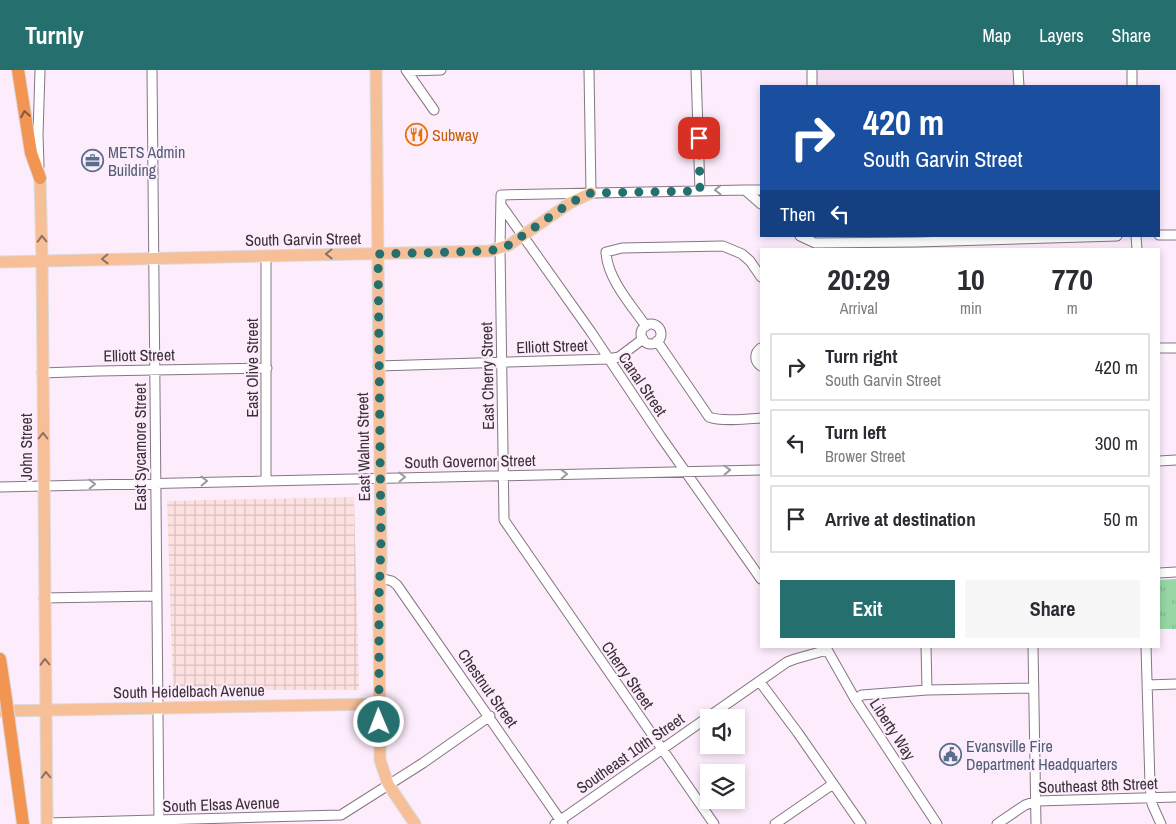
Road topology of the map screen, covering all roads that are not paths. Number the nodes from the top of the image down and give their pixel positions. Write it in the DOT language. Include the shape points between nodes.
graph roads {
  1 [pos="18,70"];
  2 [pos="40,70"];
  3 [pos="152,70"];
  4 [pos="376,70"];
  5 [pos="407,70"];
  6 [pos="440,70"];
  7 [pos="589,70"];
  8 [pos="696,70"];
  9 [pos="812,70"];
  10 [pos="1018,70"];
  11 [pos="1132,70"];
  12 [pos="812,85"];
  13 [pos="1019,85"];
  14 [pos="1132,85"];
  15 [pos="434,110"];
  16 [pos="40,178"];
  17 [pos="745,190"];
  18 [pos="760,190"];
  19 [pos="700,191"];
  20 [pos="591,193"];
  21 [pos="760,203"];
  22 [pos="501,205"];
  23 [pos="1160,235"];
  24 [pos="1176,235"];
  25 [pos="523,236"];
  26 [pos="802,237"];
  27 [pos="1070,237"];
  28 [pos="1023,238"];
  29 [pos="815,243"];
  30 [pos="917,246"];
  31 [pos="500,248"];
  32 [pos="378,254"];
  33 [pos="266,256"];
  34 [pos="154,258"];
  35 [pos="41,261"];
  36 [pos="0,262"];
  37 [pos="760,276"];
  38 [pos="646,326"];
  39 [pos="643,339"];
  40 [pos="657,342"];
  41 [pos="1160,348"];
  42 [pos="1176,348"];
  43 [pos="760,349"];
  44 [pos="608,359"];
  45 [pos="502,363"];
  46 [pos="760,365"];
  47 [pos="378,366"];
  48 [pos="267,368"];
  49 [pos="155,371"];
  50 [pos="42,374"];
  51 [pos="760,418"];
  52 [pos="1176,460"];
  53 [pos="1160,461"];
  54 [pos="760,470"];
  55 [pos="686,472"];
  56 [pos="503,475"];
  57 [pos="380,478"];
  58 [pos="266,480"];
  59 [pos="155,482"];
  60 [pos="43,485"];
  61 [pos="0,486"];
  62 [pos="1176,572"];
  63 [pos="1160,573"];
  64 [pos="380,578"];
  65 [pos="760,578"];
  66 [pos="156,596"];
  67 [pos="44,598"];
  68 [pos="586,641"];
  69 [pos="826,648"];
  70 [pos="926,648"];
  71 [pos="1033,648"];
  72 [pos="1146,648"];
  73 [pos="0,659"];
  74 [pos="760,682"];
  75 [pos="1176,684"];
  76 [pos="1147,685"];
  77 [pos="1034,688"];
  78 [pos="927,690"];
  79 [pos="855,699"];
  80 [pos="379,704"];
  81 [pos="158,708"];
  82 [pos="46,710"];
  83 [pos="4,716"];
  84 [pos="490,716"];
  85 [pos="662,750"];
  86 [pos="388,784"];
  87 [pos="833,784"];
  88 [pos="1176,797"];
  89 [pos="1151,798"];
  90 [pos="1036,801"];
  91 [pos="159,822"];
  92 [pos="560,823"];
  93 [pos="23,824"];
  94 [pos="47,824"];
  95 [pos="415,824"];
  96 [pos="714,824"];
  97 [pos="775,824"];
  98 [pos="861,824"];
  99 [pos="937,824"];
  100 [pos="997,824"];
  101 [pos="1036,824"];
  102 [pos="1161,824"];
  16 -- 1 [label="highway, one-way" via="32,153"];
  2 -- 16 [label="street, John Street"];
  3 -- 34 [label="street, East Sycamore Street"];
  4 -- 32 [label="main road, East Walnut Street"];
  5 -- 6 [label="street"];
  5 -- 15 [label="street"];
  7 -- 20 [label="street"];
  8 -- 19 [label="street"];
  9 -- 12 [label="street"];
  10 -- 13 [label="street"];
  11 -- 14 [label="street"];
  35 -- 16 [label="main road, John Street, one-way"];
  17 -- 18 [label="street, South Garvin Street"];
  17 -- 19 [label="street, South Garvin Street, one-way"];
  17 -- 21 [label="street"];
  19 -- 20 [label="street, South Garvin Street"];
  20 -- 22 [label="street, South Garvin Street" via="501,195"];
  20 -- 25 [label="main road, South Garvin Street" via="570,203"];
  22 -- 25 [label="street, Canal Street"];
  22 -- 31 [label="street, East Cherry Street"];
  23 -- 24 [label="street"];
  25 -- 31 [label="main road, South Garvin Street"];
  25 -- 44 [label="street, Canal Street"];
  26 -- 29 [label="street"];
  27 -- 28 [label="street"];
  28 -- 30 [label="street"];
  29 -- 30 [label="street"];
  31 -- 32 [label="main road, South Garvin Street" via="490,251"];
  31 -- 45 [label="street, East Cherry Street"];
  32 -- 33 [label="main road, South Garvin Street, one-way"];
  32 -- 47 [label="main road, East Walnut Street"];
  33 -- 34 [label="main road, South Garvin Street"];
  33 -- 48 [label="street, East Olive Street"];
  34 -- 35 [label="main road, South Garvin Street, one-way"];
  34 -- 49 [label="street, East Sycamore Street"];
  35 -- 36 [label="main road, South Garvin Street"];
  35 -- 50 [label="main road, John Street"];
  37 -- 38 [label="street" via="742,254 724,246 622,248 606,252 612,277"];
  38 -- 39 [label="street" via="642,332"];
  38 -- 40 [label="street" via="653,324 659,328 661,335"];
  39 -- 40 [label="street"];
  39 -- 44 [label="street" via="619,357"];
  40 -- 51 [label="street" via="709,417 726,420"];
  41 -- 42 [label="street"];
  43 -- 46 [label="street" via="756,354"];
  44 -- 45 [label="street, Elliott Street"];
  44 -- 55 [label="street, Canal Street"];
  45 -- 47 [label="street, Elliott Street"];
  45 -- 56 [label="street, East Cherry Street"];
  47 -- 57 [label="main road, East Walnut Street"];
  48 -- 49 [label="street, Elliott Street"];
  48 -- 58 [label="street, East Olive Street"];
  49 -- 50 [label="street, Elliott Street" via="98,370"];
  49 -- 59 [label="street, East Sycamore Street"];
  60 -- 50 [label="main road, John Street, one-way"];
  52 -- 53 [label="street"];
  55 -- 54 [label="street, South Governor Street, one-way"];
  56 -- 55 [label="street, South Governor Street, one-way"];
  55 -- 65 [label="street, Canal Street"];
  57 -- 56 [label="street, South Governor Street, one-way"];
  56 -- 68 [label="street, East Cherry Street" via="506,525"];
  57 -- 58 [label="street, South Governor Street"];
  57 -- 64 [label="main road, East Walnut Street"];
  59 -- 58 [label="street, South Governor Street, one-way"];
  60 -- 59 [label="street, South Governor Street, one-way"];
  59 -- 66 [label="street, East Sycamore Street"];
  60 -- 61 [label="street, South Governor Street"];
  60 -- 67 [label="main road, John Street"];
  62 -- 63 [label="street"];
  64 -- 80 [label="main road, East Walnut Street"];
  64 -- 84 [label="street, Chestnut Street" via="397,585"];
  66 -- 67 [label="street"];
  66 -- 81 [label="street, East Sycamore Street"];
  82 -- 67 [label="main road, John Street, one-way"];
  68 -- 85 [label="street, Cherry Street"];
  69 -- 74 [label="street, Southeast 10th Street" via="795,658"];
  69 -- 79 [label="street, Liberty Way"];
  70 -- 78 [label="street"];
  71 -- 77 [label="street"];
  72 -- 76 [label="street"];
  73 -- 83 [label="highway, bridge" via="6,699"];
  74 -- 85 [label="street, Southeast 10th Street"];
  74 -- 87 [label="street"];
  75 -- 76 [label="street"];
  76 -- 89 [label="street"];
  77 -- 78 [label="street"];
  77 -- 90 [label="street"];
  78 -- 79 [label="street" via="862,695"];
  79 -- 99 [label="street, Liberty Way"];
  80 -- 81 [label="main road, South Heidelbach Avenue"];
  80 -- 86 [label="main road, East Walnut Street" via="380,760"];
  81 -- 82 [label="main road, South Heidelbach Avenue"];
  81 -- 91 [label="street, East Sycamore Street"];
  82 -- 83 [label="main road, South Heidelbach Avenue"];
  94 -- 82 [label="main road, John Street, one-way"];
  83 -- 93 [label="highway"];
  84 -- 86 [label="street, South Elsas Avenue"];
  84 -- 92 [label="street, Chestnut Street"];
  85 -- 92 [label="street, Southeast 10th Street"];
  85 -- 96 [label="street, Cherry Street"];
  86 -- 91 [label="street, South Elsas Avenue" via="341,815"];
  86 -- 95 [label="main road, East Walnut Street"];
  87 -- 97 [label="street"];
  87 -- 98 [label="street"];
  88 -- 89 [label="street, Southeast 8th Street"];
  89 -- 90 [label="street, Southeast 8th Street"];
  89 -- 102 [label="street"];
  90 -- 100 [label="street, Southeast 8th Street"];
  90 -- 101 [label="street"];
  91 -- 94 [label="street, South Elsas Avenue"];
}
